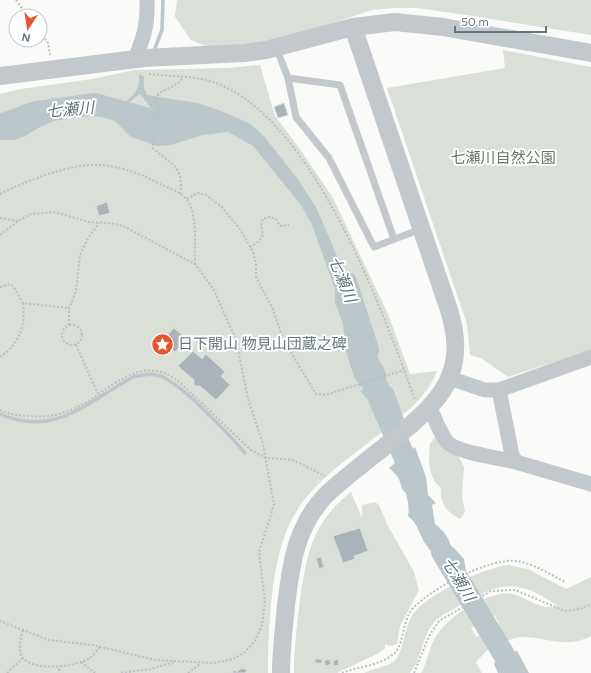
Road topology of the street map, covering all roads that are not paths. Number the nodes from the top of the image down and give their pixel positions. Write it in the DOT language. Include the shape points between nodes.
graph roads {
  1 [pos="147,0"];
  2 [pos="353,27"];
  3 [pos="276,47"];
  4 [pos="591,53"];
  5 [pos="139,65"];
  6 [pos="0,76"];
  7 [pos="288,78"];
  8 [pos="421,229"];
  9 [pos="394,239"];
  10 [pos="591,357"];
  11 [pos="449,378"];
  12 [pos="499,390"];
  13 [pos="421,412"];
  14 [pos="516,462"];
  15 [pos="591,484"];
  16 [pos="281,673"];
  1 -- 5 [label="street" via="148,17"];
  2 -- 3 [label="street"];
  2 -- 4 [label="street" via="395,22 423,24"];
  2 -- 8 [label="street"];
  3 -- 5 [label="street" via="244,53 178,55"];
  3 -- 7 [label="lane"];
  5 -- 6 [label="street" via="53,68"];
  7 -- 9 [label="lane" via="296,118 329,158 374,247"];
  7 -- 9 [label="lane" via="340,85"];
  8 -- 9 [label="lane"];
  8 -- 11 [label="street" via="455,332 455,355"];
  10 -- 12 [label="street"];
  11 -- 12 [label="street" via="485,390"];
  11 -- 13 [label="street" via="441,394"];
  12 -- 14 [label="street" via="512,455"];
  13 -- 14 [label="street" via="451,445 461,450"];
  13 -- 16 [label="street" via="338,478 305,523 290,570"];
  14 -- 15 [label="street"];
}
